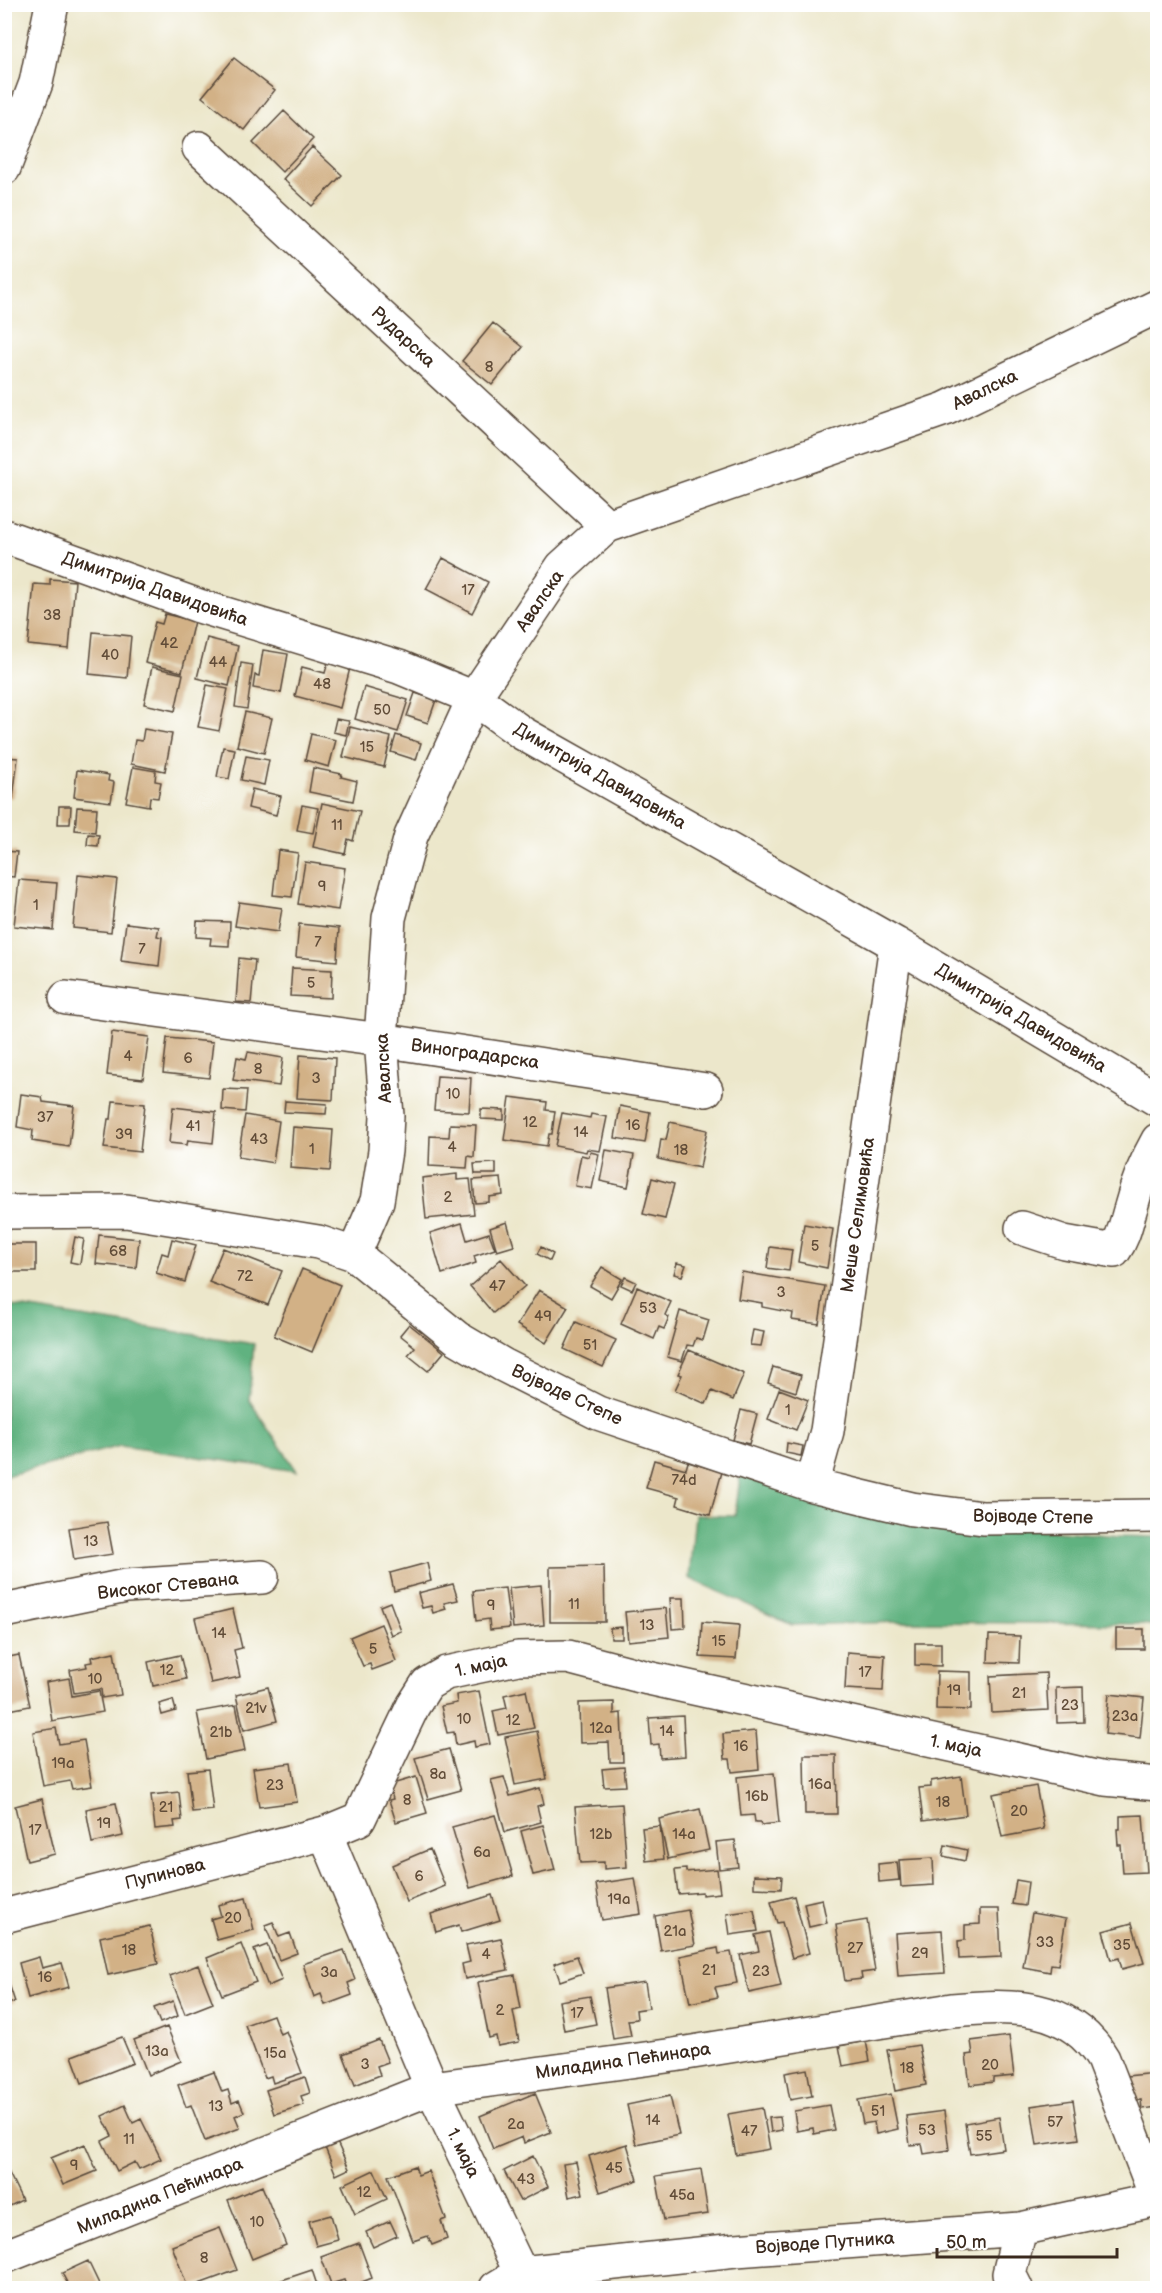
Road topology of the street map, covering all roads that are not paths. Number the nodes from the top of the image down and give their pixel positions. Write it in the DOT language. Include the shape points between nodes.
graph roads {
  1 [pos="52,4"];
  2 [pos="199,148"];
  3 [pos="4,168"];
  4 [pos="1158,306"];
  5 [pos="607,526"];
  6 [pos="4,536"];
  7 [pos="474,698"];
  8 [pos="896,944"];
  9 [pos="66,998"];
  10 [pos="381,1040"];
  11 [pos="706,1090"];
  12 [pos="1158,1100"];
  13 [pos="1158,1140"];
  14 [pos="4,1212"];
  15 [pos="1022,1228"];
  16 [pos="354,1254"];
  17 [pos="812,1485"];
  18 [pos="1158,1516"];
  19 [pos="262,1577"];
  20 [pos="4,1611"];
  21 [pos="1158,1784"];
  22 [pos="326,1833"];
  23 [pos="4,1916"];
  24 [pos="432,2088"];
  25 [pos="1157,2199"];
  26 [pos="1020,2229"];
  27 [pos="4,2257"];
  28 [pos="508,2281"];
  29 [pos="1016,2289"];
  1 -- 3 [label="street" via="36,83"];
  2 -- 5 [label="street, Рударска"];
  4 -- 5 [label="street, Авалска" via="945,409"];
  5 -- 7 [label="street, Авалска" via="562,567"];
  6 -- 7 [label="street, Димитрија Давидовића" via="199,606 399,667"];
  7 -- 8 [label="street, Димитрија Давидовића" via="522,733"];
  7 -- 10 [label="street, Авалска" via="411,836 388,918"];
  8 -- 12 [label="street, Димитрија Давидовића"];
  8 -- 17 [label="street, Меше Селимовића" via="827,1431"];
  9 -- 10 [label="street, Виноградарска"];
  10 -- 11 [label="street, Виноградарска"];
  10 -- 16 [label="street, Авалска" via="387,1116 385,1152 377,1201"];
  13 -- 15 [label="street" via="1135,1194 1122,1239 1114,1251 1064,1242"];
  14 -- 16 [label="street, Војводе Степе" via="126,1211 318,1242"];
  16 -- 17 [label="street, Војводе Степе" via="457,1338 534,1381 598,1413"];
  17 -- 18 [label="street, Војводе Степе" via="912,1509 982,1518"];
  19 -- 20 [label="street, Високог Стевана" via="126,1586"];
  21 -- 22 [label="street, 1. маја" via="1105,1779 568,1658 518,1658 446,1673 427,1684 359,1820"];
  22 -- 23 [label="street, Пупинова"];
  22 -- 24 [label="street, 1. маја"];
  24 -- 25 [label="street, Миладина Пећинара" via="674,2055 952,2010 997,2006 1037,2011 1060,2018 1093,2043 1103,2059"];
  24 -- 27 [label="street, Миладина Пећинара"];
  24 -- 28 [label="street, 1. маја"];
  25 -- 26 [label="street, Војводе Путника"];
  26 -- 28 [label="street, Војводе Путника" via="736,2250"];
  26 -- 29 [label="street" via="1009,2274"];
}
